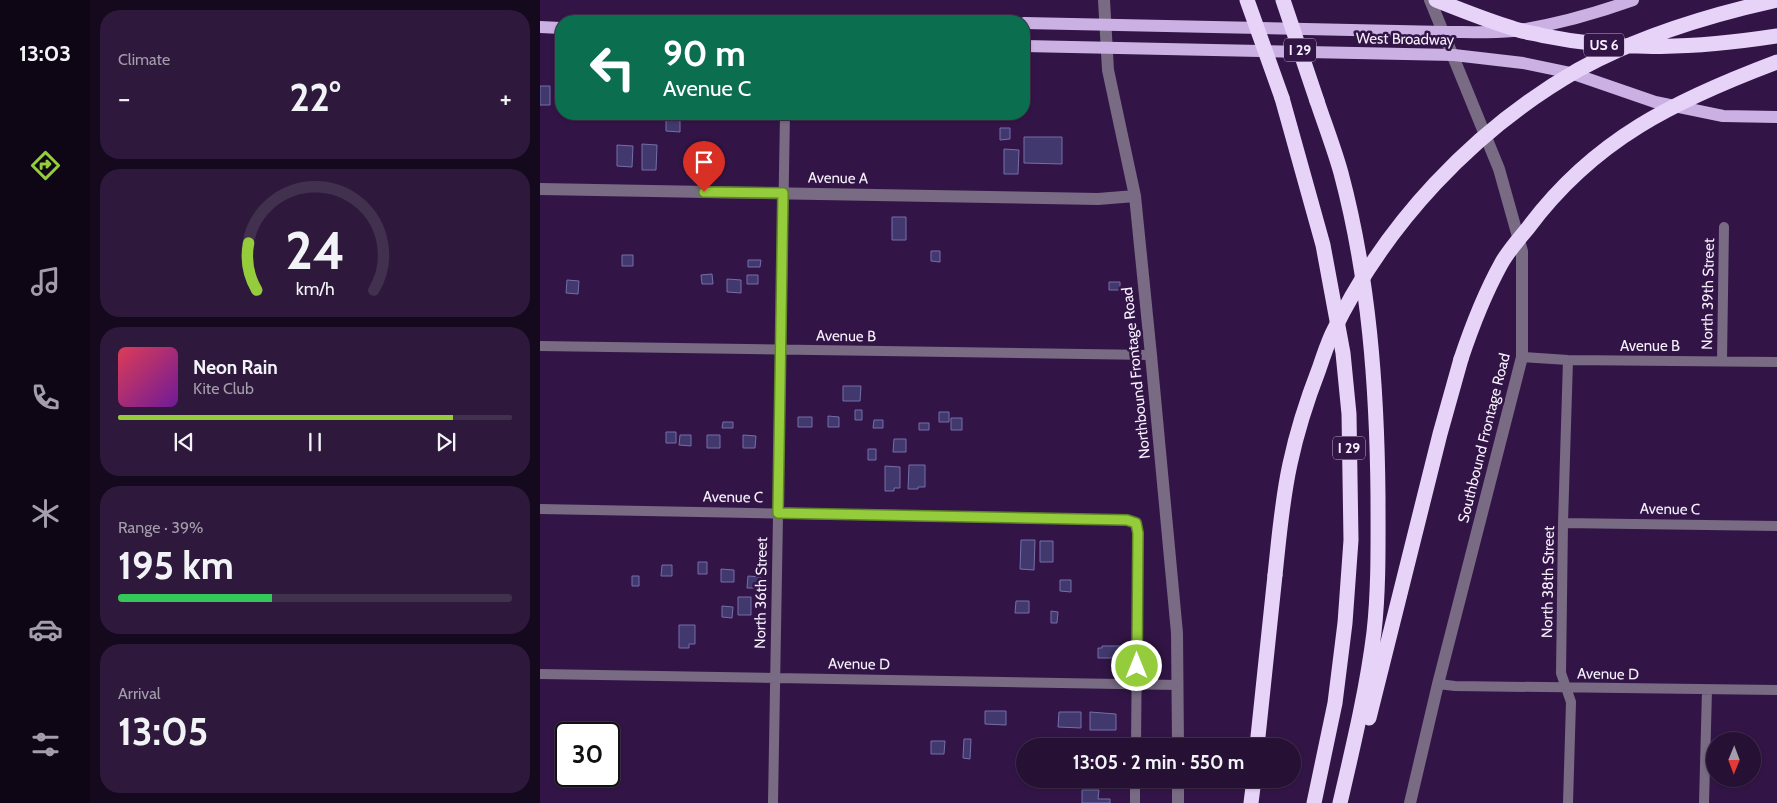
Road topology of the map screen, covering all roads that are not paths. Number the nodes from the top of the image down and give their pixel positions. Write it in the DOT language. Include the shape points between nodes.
graph roads {
  1 [pos="1104,0"];
  2 [pos="1247,0"];
  3 [pos="1283,0"];
  4 [pos="1430,0"];
  5 [pos="1436,0"];
  6 [pos="1633,0"];
  7 [pos="1777,0"];
  8 [pos="1030,23"];
  9 [pos="1106,24"];
  10 [pos="540,27"];
  11 [pos="555,28"];
  12 [pos="1444,32"];
  13 [pos="1777,36"];
  14 [pos="1030,46"];
  15 [pos="1107,48"];
  16 [pos="1454,56"];
  17 [pos="1777,62"];
  18 [pos="1777,117"];
  19 [pos="785,120"];
  20 [pos="540,190"];
  21 [pos="783,193"];
  22 [pos="1135,196"];
  23 [pos="1724,227"];
  24 [pos="540,346"];
  25 [pos="780,350"];
  26 [pos="1151,355"];
  27 [pos="1522,357"];
  28 [pos="1568,360"];
  29 [pos="1722,361"];
  30 [pos="1777,362"];
  31 [pos="540,509"];
  32 [pos="778,513"];
  33 [pos="1563,523"];
  34 [pos="1777,526"];
  35 [pos="540,674"];
  36 [pos="775,678"];
  37 [pos="1137,683"];
  38 [pos="1438,684"];
  39 [pos="1178,685"];
  40 [pos="1566,688"];
  41 [pos="1707,690"];
  42 [pos="1777,690"];
  43 [pos="1136,738"];
  44 [pos="1178,738"];
  45 [pos="1258,738"];
  46 [pos="1349,765"];
  47 [pos="1135,788"];
  48 [pos="1178,788"];
  49 [pos="1253,788"];
  50 [pos="773,803"];
  51 [pos="1134,803"];
  52 [pos="1178,803"];
  53 [pos="1251,803"];
  54 [pos="1314,803"];
  55 [pos="1340,803"];
  56 [pos="1410,803"];
  57 [pos="1568,803"];
  58 [pos="1704,803"];
  1 -- 9 [label="street, Northbound Frontage Road"];
  2 -- 54 [label="highway, I 29, bridge" via="1282,98 1323,245 1344,354 1351,540 1335,703"];
  3 -- 46 [label="highway, I 29, bridge" via="1341,172 1358,248 1371,348 1376,406 1378,538 1374,632"];
  4 -- 12 [label="street, Southbound Frontage Road"];
  5 -- 13 [label="highway, US 6, bridge" via="1513,29 1615,46 1674,47"];
  6 -- 12 [label="main road, West Broadway" via="1555,24 1512,31"];
  7 -- 45 [label="highway, bridge" via="1633,44 1579,70 1535,97 1474,145 1440,179 1368,269 1332,334 1308,399 1290,465"];
  8 -- 9 [label="main road, West Broadway"];
  9 -- 12 [label="main road, West Broadway"];
  9 -- 15 [label="street, Northbound Frontage Road"];
  10 -- 11 [label="main road"];
  12 -- 16 [label="street, Southbound Frontage Road"];
  14 -- 15 [label="main road, West Broadway"];
  15 -- 16 [label="main road, West Broadway"];
  15 -- 22 [label="street, Northbound Frontage Road" via="1108,70"];
  16 -- 18 [label="main road, West Broadway" via="1523,63 1571,73 1655,102 1723,116"];
  16 -- 27 [label="street, Southbound Frontage Road" via="1499,169 1522,251"];
  17 -- 46 [label="highway, bridge" via="1692,96 1643,122 1591,159 1543,206 1502,262 1476,315 1461,359 1365,733"];
  19 -- 21 [label="street, North 36th Street"];
  20 -- 21 [label="street, Avenue A"];
  21 -- 22 [label="street, Avenue A" via="1098,199"];
  21 -- 25 [label="street, North 36th Street"];
  22 -- 26 [label="street, Northbound Frontage Road"];
  23 -- 29 [label="street, North 39th Street"];
  24 -- 25 [label="street, Avenue B"];
  25 -- 26 [label="street, Avenue B"];
  25 -- 32 [label="street, North 36th Street"];
  26 -- 39 [label="street, Northbound Frontage Road" via="1177,633"];
  27 -- 28 [label="street, Avenue B"];
  27 -- 38 [label="street, Southbound Frontage Road"];
  28 -- 29 [label="street, Avenue B"];
  28 -- 33 [label="street, North 38th Street"];
  29 -- 30 [label="street, Avenue B"];
  31 -- 32 [label="street, Avenue C"];
  32 -- 36 [label="street, North 36th Street"];
  32 -- 37 [label="street, Avenue C" via="1127,520 1136,523"];
  33 -- 34 [label="street, Avenue C"];
  33 -- 40 [label="street, North 38th Street" via="1562,673"];
  35 -- 36 [label="street, Avenue D"];
  36 -- 37 [label="street, Avenue D"];
  36 -- 50 [label="street, North 36th Street"];
  37 -- 39 [label="street, Avenue D"];
  37 -- 43 [label="street"];
  38 -- 40 [label="street, Avenue D"];
  38 -- 56 [label="street, Southbound Frontage Road"];
  39 -- 44 [label="street, Northbound Frontage Road"];
  40 -- 41 [label="street, Avenue D"];
  40 -- 57 [label="street, North 38th Street" via="1571,702"];
  41 -- 42 [label="street, Avenue D"];
  41 -- 58 [label="street"];
  46 -- 55 [label="highway, I 29"];
  47 -- 51 [label="street"];
  48 -- 52 [label="street"];
  49 -- 53 [label="highway"];
}
